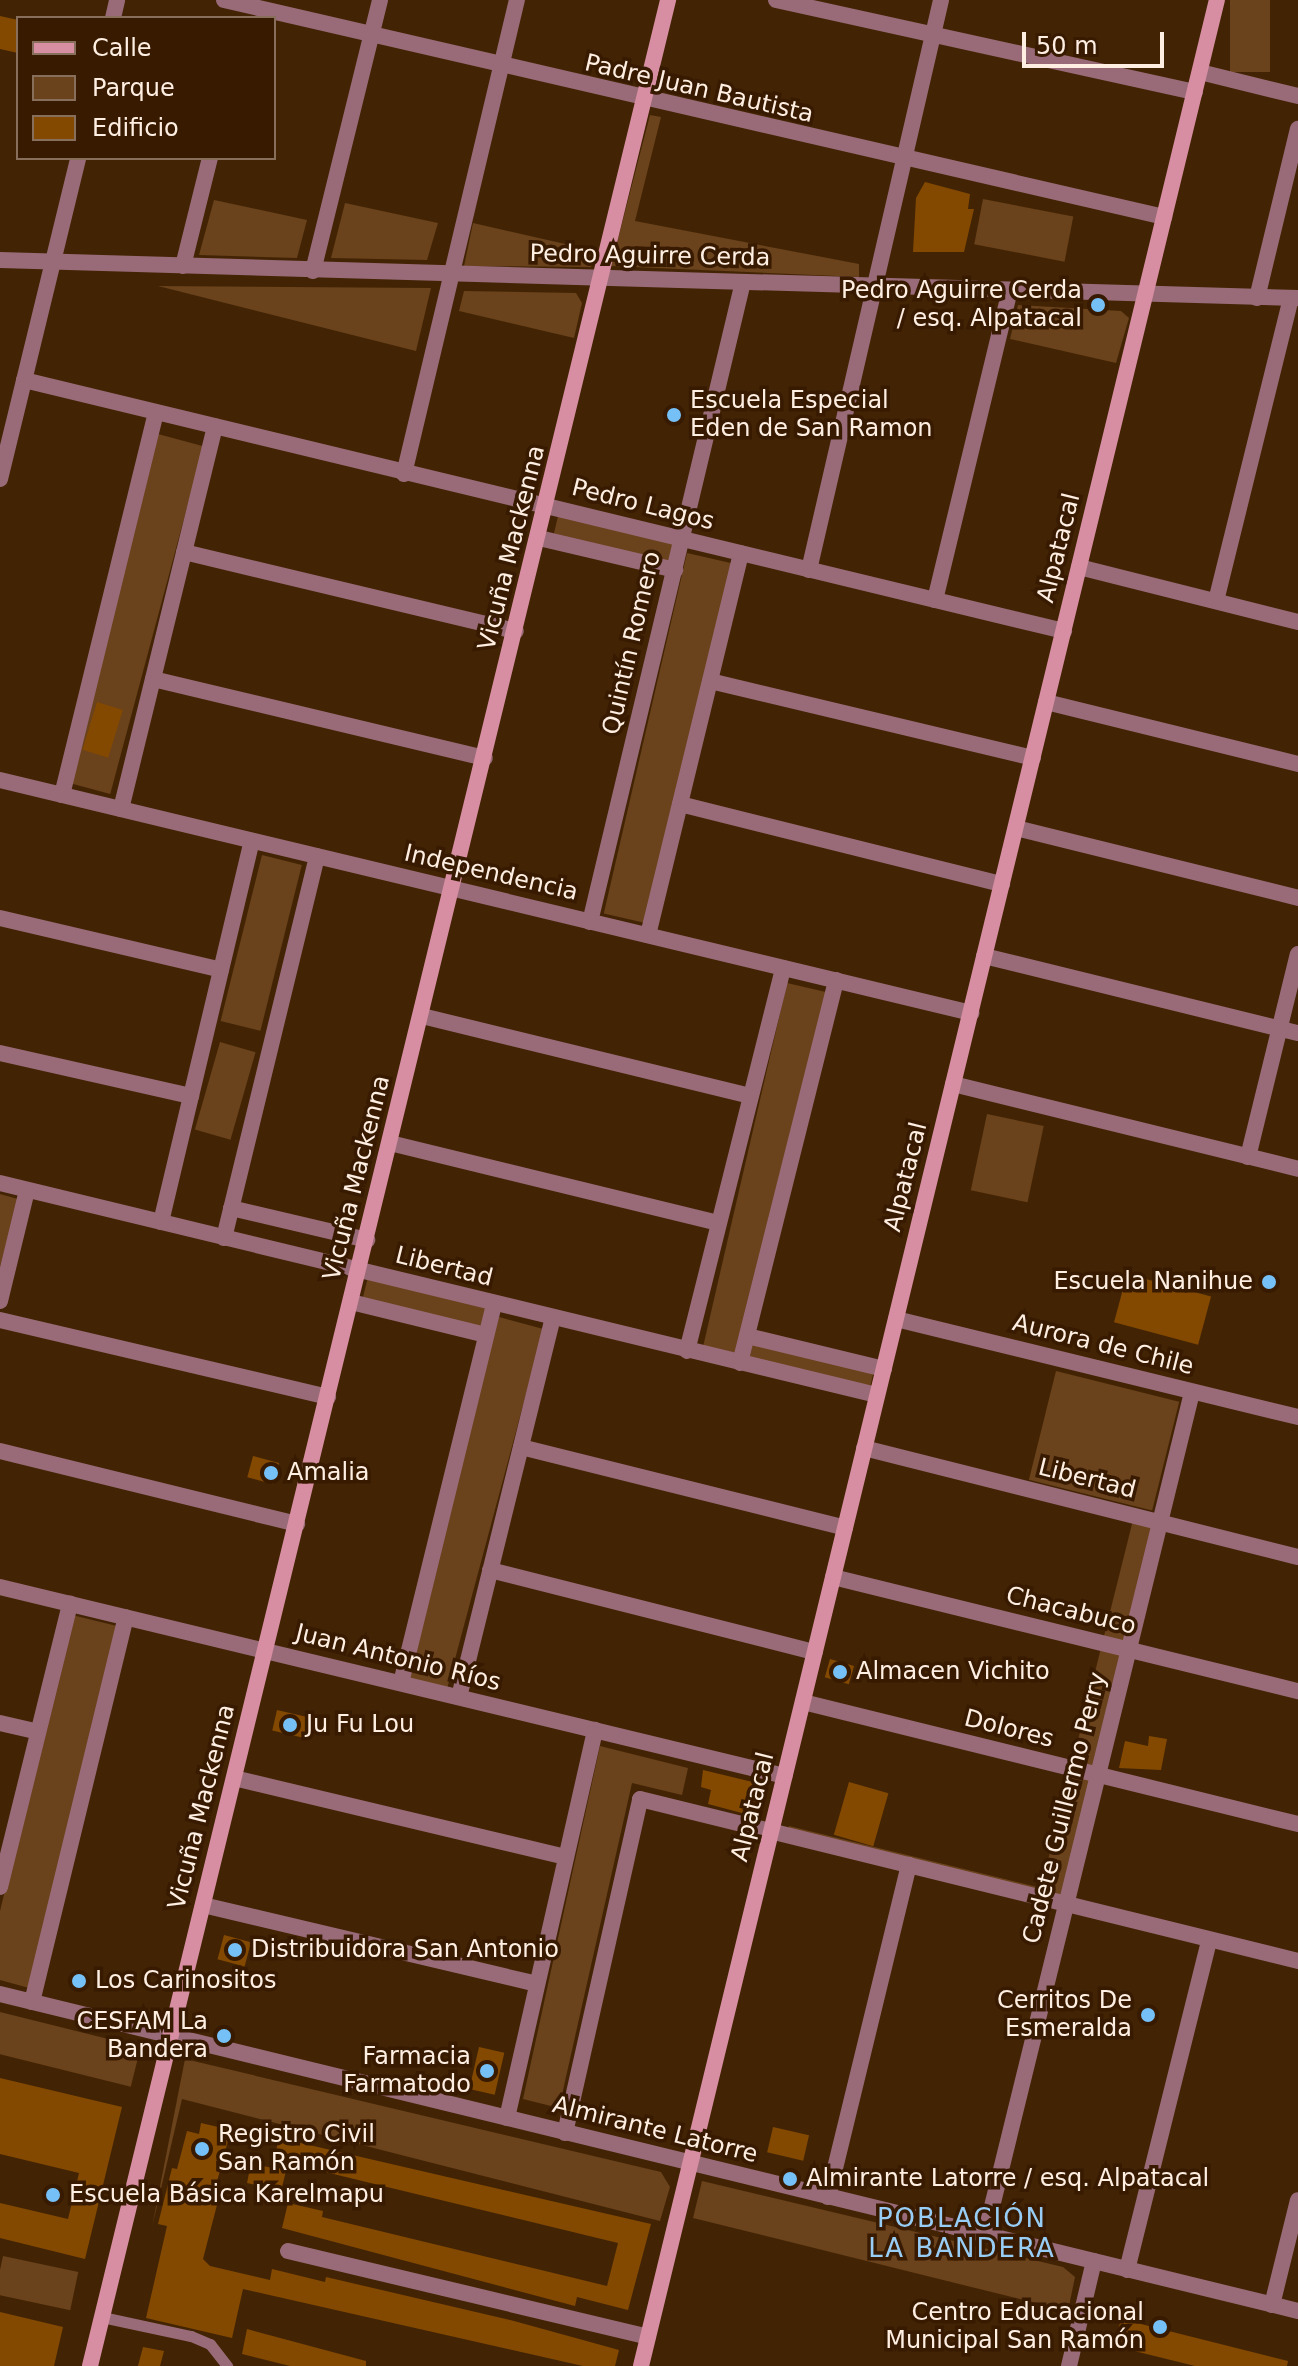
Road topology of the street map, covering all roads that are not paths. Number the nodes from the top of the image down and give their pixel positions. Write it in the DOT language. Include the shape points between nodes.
graph roads {
  1 [pos="224,0"];
  2 [pos="380,0"];
  3 [pos="517,0"];
  4 [pos="668,0"];
  5 [pos="776,0"];
  6 [pos="941,0"];
  7 [pos="1217,0"];
  8 [pos="246,8"];
  9 [pos="932,34"];
  10 [pos="371,36"];
  11 [pos="501,67"];
  12 [pos="1200,72"];
  13 [pos="1195,92"];
  14 [pos="1298,96"];
  15 [pos="643,102"];
  16 [pos="1298,129"];
  17 [pos="902,159"];
  18 [pos="78,160"];
  19 [pos="210,160"];
  20 [pos="1164,217"];
  21 [pos="0,260"];
  22 [pos="53,262"];
  23 [pos="183,266"];
  24 [pos="313,271"];
  25 [pos="453,275"];
  26 [pos="600,278"];
  27 [pos="743,282"];
  28 [pos="872,286"];
  29 [pos="1010,290"];
  30 [pos="1146,294"];
  31 [pos="1257,298"];
  32 [pos="1294,298"];
  33 [pos="24,380"];
  34 [pos="156,412"];
  35 [pos="8,416"];
  36 [pos="215,426"];
  37 [pos="404,474"];
  38 [pos="0,479"];
  39 [pos="547,506"];
  40 [pos="539,538"];
  41 [pos="682,539"];
  42 [pos="184,552"];
  43 [pos="741,553"];
  44 [pos="1079,567"];
  45 [pos="675,570"];
  46 [pos="809,570"];
  47 [pos="935,600"];
  48 [pos="1216,601"];
  49 [pos="1298,622"];
  50 [pos="516,631"];
  51 [pos="1064,631"];
  52 [pos="153,679"];
  53 [pos="710,681"];
  54 [pos="1046,702"];
  55 [pos="485,758"];
  56 [pos="1033,758"];
  57 [pos="1298,764"];
  58 [pos="0,780"];
  59 [pos="62,795"];
  60 [pos="680,804"];
  61 [pos="121,809"];
  62 [pos="1016,828"];
  63 [pos="252,841"];
  64 [pos="317,856"];
  65 [pos="1002,884"];
  66 [pos="453,889"];
  67 [pos="1298,898"];
  68 [pos="0,918"];
  69 [pos="590,922"];
  70 [pos="648,935"];
  71 [pos="1298,954"];
  72 [pos="984,956"];
  73 [pos="783,968"];
  74 [pos="221,970"];
  75 [pos="836,980"];
  76 [pos="971,1013"];
  77 [pos="422,1016"];
  78 [pos="1280,1029"];
  79 [pos="1298,1033"];
  80 [pos="0,1053"];
  81 [pos="953,1084"];
  82 [pos="191,1096"];
  83 [pos="749,1096"];
  84 [pos="390,1143"];
  85 [pos="1248,1157"];
  86 [pos="1298,1169"];
  87 [pos="0,1183"];
  88 [pos="27,1190"];
  89 [pos="231,1208"];
  90 [pos="161,1222"];
  91 [pos="718,1223"];
  92 [pos="224,1238"];
  93 [pos="367,1240"];
  94 [pos="359,1271"];
  95 [pos="0,1301"];
  96 [pos="351,1302"];
  97 [pos="494,1304"];
  98 [pos="553,1318"];
  99 [pos="896,1319"];
  100 [pos="0,1320"];
  101 [pos="486,1335"];
  102 [pos="747,1336"];
  103 [pos="687,1351"];
  104 [pos="740,1363"];
  105 [pos="884,1369"];
  106 [pos="1192,1392"];
  107 [pos="877,1395"];
  108 [pos="328,1397"];
  109 [pos="1298,1417"];
  110 [pos="521,1447"];
  111 [pos="864,1448"];
  112 [pos="0,1451"];
  113 [pos="1160,1522"];
  114 [pos="297,1524"];
  115 [pos="845,1528"];
  116 [pos="1298,1557"];
  117 [pos="490,1570"];
  118 [pos="833,1577"];
  119 [pos="0,1587"];
  120 [pos="70,1604"];
  121 [pos="126,1617"];
  122 [pos="1129,1650"];
  123 [pos="265,1651"];
  124 [pos="815,1652"];
  125 [pos="401,1683"];
  126 [pos="1298,1691"];
  127 [pos="459,1697"];
  128 [pos="803,1702"];
  129 [pos="0,1723"];
  130 [pos="595,1730"];
  131 [pos="38,1732"];
  132 [pos="1098,1775"];
  133 [pos="785,1776"];
  134 [pos="234,1778"];
  135 [pos="1298,1824"];
  136 [pos="771,1831"];
  137 [pos="4,1856"];
  138 [pos="566,1857"];
  139 [pos="909,1865"];
  140 [pos="0,1887"];
  141 [pos="1066,1904"];
  142 [pos="203,1905"];
  143 [pos="1209,1940"];
  144 [pos="1298,1961"];
  145 [pos="537,1984"];
  146 [pos="0,1994"];
  147 [pos="32,2002"];
  148 [pos="171,2036"];
  149 [pos="507,2118"];
  150 [pos="565,2133"];
  151 [pos="690,2163"];
  152 [pos="828,2197"];
  153 [pos="1298,2200"];
  154 [pos="985,2235"];
  155 [pos="288,2251"];
  156 [pos="1094,2261"];
  157 [pos="1127,2270"];
  158 [pos="1272,2305"];
  159 [pos="1298,2311"];
  160 [pos="102,2317"];
  161 [pos="648,2337"];
  162 [pos="90,2366"];
  163 [pos="227,2366"];
  164 [pos="641,2366"];
  165 [pos="1069,2366"];
  1 -- 8 [label="street, Padre Juan Bautista"];
  2 -- 10 [label="street"];
  3 -- 11 [label="street"];
  4 -- 15 [label="main road, Vicuña Mackenna"];
  5 -- 9 [label="street"];
  6 -- 9 [label="street"];
  7 -- 12 [label="main road, Alpatacal"];
  8 -- 10 [label="street, Padre Juan Bautista"];
  9 -- 13 [label="street"];
  9 -- 17 [label="street"];
  10 -- 11 [label="street, Padre Juan Bautista"];
  10 -- 24 [label="street"];
  11 -- 15 [label="street, Padre Juan Bautista"];
  11 -- 25 [label="street"];
  12 -- 13 [label="main road, Alpatacal"];
  12 -- 14 [label="street"];
  13 -- 20 [label="main road, Alpatacal"];
  15 -- 17 [label="street, Padre Juan Bautista"];
  15 -- 26 [label="main road, Vicuña Mackenna"];
  16 -- 31 [label="street"];
  17 -- 20 [label="street, Padre Juan Bautista"];
  17 -- 28 [label="street"];
  18 -- 22 [label="street"];
  19 -- 23 [label="street"];
  20 -- 30 [label="main road, Alpatacal"];
  21 -- 22 [label="street, Pedro Aguirre Cerda"];
  22 -- 23 [label="street, Pedro Aguirre Cerda"];
  22 -- 33 [label="street"];
  23 -- 24 [label="street, Pedro Aguirre Cerda"];
  24 -- 25 [label="street, Pedro Aguirre Cerda"];
  25 -- 26 [label="street, Pedro Aguirre Cerda"];
  25 -- 37 [label="street"];
  26 -- 27 [label="street, Pedro Aguirre Cerda"];
  26 -- 39 [label="main road, Vicuña Mackenna"];
  27 -- 28 [label="street, Pedro Aguirre Cerda"];
  27 -- 41 [label="street, Quintín Romero"];
  28 -- 29 [label="street, Pedro Aguirre Cerda"];
  28 -- 46 [label="street"];
  29 -- 30 [label="street, Pedro Aguirre Cerda"];
  29 -- 47 [label="street"];
  30 -- 31 [label="street, Pedro Aguirre Cerda"];
  30 -- 44 [label="main road, Alpatacal"];
  31 -- 32 [label="street, Pedro Aguirre Cerda"];
  32 -- 48 [label="street"];
  33 -- 34 [label="street, Pedro Lagos"];
  33 -- 35 [label="street"];
  34 -- 36 [label="street, Pedro Lagos"];
  34 -- 59 [label="street"];
  35 -- 38 [label="street"];
  36 -- 37 [label="street, Pedro Lagos"];
  36 -- 42 [label="street"];
  37 -- 39 [label="street, Pedro Lagos"];
  39 -- 40 [label="main road, Vicuña Mackenna"];
  39 -- 41 [label="street, Pedro Lagos"];
  40 -- 45 [label="street"];
  40 -- 50 [label="main road, Vicuña Mackenna"];
  41 -- 43 [label="street, Pedro Lagos"];
  41 -- 45 [label="street, Quintín Romero"];
  42 -- 50 [label="street"];
  42 -- 52 [label="street"];
  43 -- 46 [label="street, Pedro Lagos"];
  43 -- 53 [label="street"];
  44 -- 48 [label="street"];
  44 -- 51 [label="main road, Alpatacal"];
  45 -- 69 [label="street, Quintín Romero"];
  46 -- 47 [label="street, Pedro Lagos"];
  47 -- 51 [label="street, Pedro Lagos"];
  48 -- 49 [label="street"];
  50 -- 55 [label="main road, Vicuña Mackenna"];
  51 -- 54 [label="main road, Alpatacal"];
  52 -- 55 [label="street"];
  52 -- 61 [label="street"];
  53 -- 56 [label="street"];
  53 -- 60 [label="street"];
  54 -- 56 [label="main road, Alpatacal"];
  54 -- 57 [label="street"];
  55 -- 66 [label="main road, Vicuña Mackenna"];
  56 -- 62 [label="main road, Alpatacal"];
  58 -- 59 [label="street, Independencia"];
  59 -- 61 [label="street, Independencia"];
  60 -- 65 [label="street"];
  60 -- 70 [label="street"];
  61 -- 63 [label="street, Independencia"];
  62 -- 65 [label="main road, Alpatacal"];
  62 -- 67 [label="street"];
  63 -- 64 [label="street, Independencia"];
  63 -- 74 [label="street"];
  64 -- 66 [label="street, Independencia"];
  64 -- 89 [label="street"];
  65 -- 72 [label="main road, Alpatacal"];
  66 -- 69 [label="street, Independencia"];
  66 -- 77 [label="main road, Vicuña Mackenna"];
  68 -- 74 [label="street"];
  69 -- 70 [label="street, Independencia"];
  70 -- 73 [label="street, Independencia"];
  71 -- 78 [label="street"];
  72 -- 76 [label="main road, Alpatacal"];
  72 -- 78 [label="street"];
  73 -- 75 [label="street, Independencia"];
  73 -- 83 [label="street"];
  74 -- 82 [label="street"];
  75 -- 76 [label="street, Independencia"];
  75 -- 102 [label="street"];
  76 -- 81 [label="main road, Alpatacal"];
  77 -- 83 [label="street"];
  77 -- 84 [label="main road, Vicuña Mackenna"];
  78 -- 79 [label="street"];
  78 -- 85 [label="street"];
  80 -- 82 [label="street"];
  81 -- 85 [label="street"];
  81 -- 99 [label="main road, Alpatacal"];
  82 -- 90 [label="street"];
  83 -- 91 [label="street"];
  84 -- 91 [label="street"];
  84 -- 93 [label="main road, Vicuña Mackenna"];
  85 -- 86 [label="street"];
  87 -- 88 [label="street, Libertad"];
  88 -- 90 [label="street, Libertad"];
  88 -- 95 [label="street"];
  89 -- 92 [label="street"];
  89 -- 93 [label="street, Libertad"];
  90 -- 92 [label="street, Libertad"];
  91 -- 103 [label="street"];
  92 -- 94 [label="street, Libertad"];
  93 -- 94 [label="main road, Vicuña Mackenna"];
  94 -- 96 [label="main road, Vicuña Mackenna"];
  94 -- 97 [label="street, Libertad"];
  96 -- 101 [label="street"];
  96 -- 108 [label="main road, Vicuña Mackenna"];
  97 -- 98 [label="street, Libertad"];
  97 -- 101 [label="street"];
  98 -- 103 [label="street, Libertad"];
  98 -- 110 [label="street"];
  99 -- 105 [label="main road, Alpatacal"];
  99 -- 106 [label="street, Aurora de Chile"];
  100 -- 108 [label="street"];
  101 -- 125 [label="street"];
  102 -- 104 [label="street"];
  102 -- 105 [label="street"];
  103 -- 104 [label="street, Libertad"];
  104 -- 107 [label="street, Libertad"];
  105 -- 107 [label="main road, Alpatacal"];
  106 -- 109 [label="street, Aurora de Chile"];
  106 -- 113 [label="street, Cadete Guillermo Perry"];
  107 -- 111 [label="main road, Alpatacal"];
  108 -- 114 [label="main road, Vicuña Mackenna"];
  110 -- 115 [label="street"];
  110 -- 117 [label="street"];
  111 -- 113 [label="street, Libertad"];
  111 -- 115 [label="main road, Alpatacal"];
  112 -- 114 [label="street"];
  113 -- 116 [label="street, Libertad"];
  113 -- 122 [label="street, Cadete Guillermo Perry"];
  114 -- 123 [label="main road, Vicuña Mackenna"];
  115 -- 118 [label="main road, Alpatacal"];
  117 -- 124 [label="street"];
  117 -- 127 [label="street"];
  118 -- 122 [label="street, Chacabuco"];
  118 -- 124 [label="main road, Alpatacal"];
  119 -- 120 [label="street, Juan Antonio Ríos"];
  120 -- 121 [label="street, Juan Antonio Ríos"];
  120 -- 131 [label="street"];
  121 -- 123 [label="street, Juan Antonio Ríos"];
  121 -- 147 [label="street"];
  122 -- 126 [label="street, Chacabuco"];
  122 -- 132 [label="street, Cadete Guillermo Perry"];
  123 -- 125 [label="street, Juan Antonio Ríos"];
  123 -- 134 [label="main road, Vicuña Mackenna"];
  124 -- 128 [label="main road, Alpatacal"];
  125 -- 127 [label="street, Juan Antonio Ríos"];
  127 -- 130 [label="street, Juan Antonio Ríos"];
  128 -- 132 [label="street, Dolores"];
  128 -- 133 [label="main road, Alpatacal"];
  129 -- 131 [label="street"];
  130 -- 133 [label="street, Juan Antonio Ríos"];
  130 -- 138 [label="street"];
  131 -- 137 [label="street"];
  132 -- 135 [label="street, Dolores"];
  132 -- 141 [label="street, Cadete Guillermo Perry"];
  133 -- 136 [label="main road, Alpatacal"];
  134 -- 138 [label="street"];
  134 -- 142 [label="main road, Vicuña Mackenna"];
  136 -- 139 [label="street"];
  136 -- 150 [label="street" via="640,1799"];
  136 -- 151 [label="main road, Alpatacal"];
  137 -- 140 [label="street"];
  138 -- 145 [label="street"];
  139 -- 141 [label="street"];
  139 -- 152 [label="street"];
  141 -- 143 [label="street"];
  141 -- 154 [label="street, Cadete Guillermo Perry"];
  142 -- 145 [label="street"];
  142 -- 148 [label="main road, Vicuña Mackenna"];
  143 -- 144 [label="street"];
  143 -- 157 [label="street"];
  145 -- 149 [label="street"];
  146 -- 147 [label="street, Almirante Latorre"];
  147 -- 148 [label="street, Almirante Latorre"];
  148 -- 149 [label="street, Almirante Latorre"];
  148 -- 160 [label="main road, Vicuña Mackenna"];
  149 -- 150 [label="street, Almirante Latorre"];
  150 -- 151 [label="street, Almirante Latorre"];
  151 -- 152 [label="street, Almirante Latorre"];
  151 -- 161 [label="main road, Alpatacal"];
  152 -- 154 [label="street, Almirante Latorre"];
  153 -- 158 [label="street"];
  154 -- 156 [label="street, Almirante Latorre"];
  155 -- 161 [label="street"];
  156 -- 157 [label="street, Almirante Latorre"];
  156 -- 165 [label="street"];
  157 -- 158 [label="street, Almirante Latorre"];
  158 -- 159 [label="street, Almirante Latorre"];
  160 -- 162 [label="main road, Vicuña Mackenna"];
  160 -- 163 [label="lane" via="191,2336 210,2344"];
  161 -- 164 [label="main road, Alpatacal"];
}
